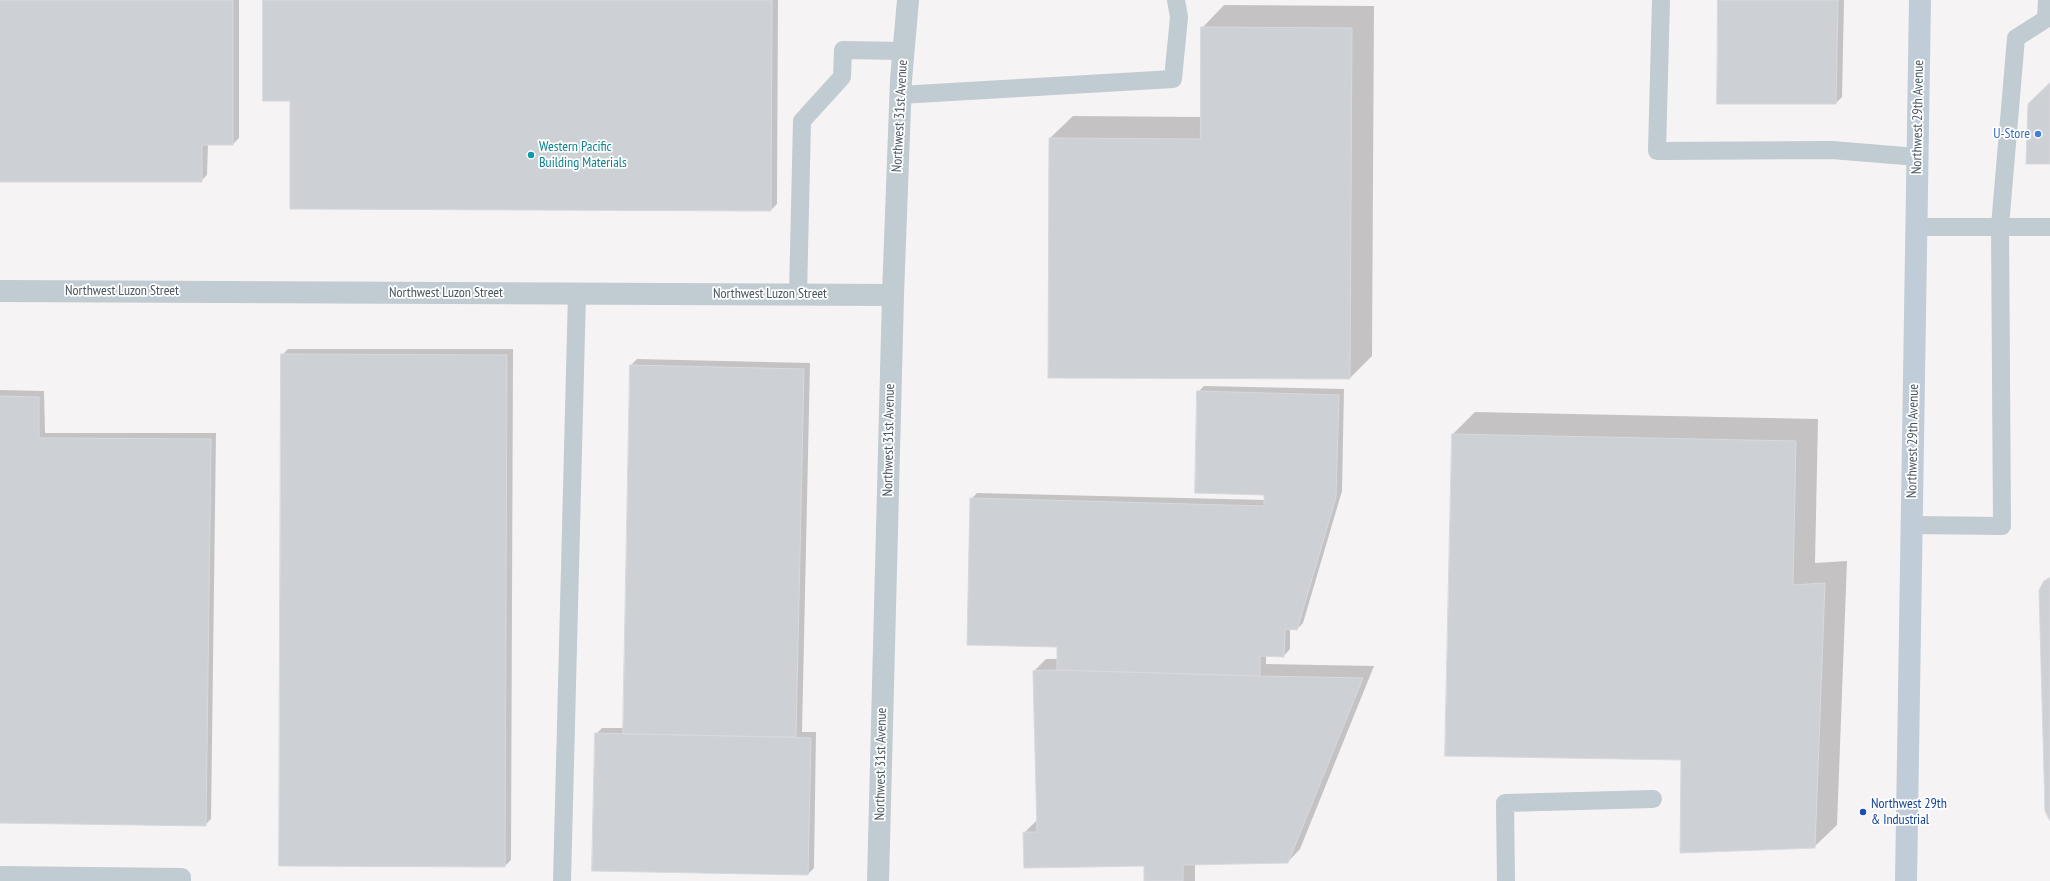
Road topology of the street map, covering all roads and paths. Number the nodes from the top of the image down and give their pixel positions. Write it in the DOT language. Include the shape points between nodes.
graph roads {
  1 [pos="908,0"];
  2 [pos="1176,0"];
  3 [pos="1661,0"];
  4 [pos="1920,0"];
  5 [pos="2047,0"];
  6 [pos="903,51"];
  7 [pos="900,95"];
  8 [pos="1917,157"];
  9 [pos="2000,226"];
  10 [pos="1916,227"];
  11 [pos="2050,227"];
  12 [pos="0,291"];
  13 [pos="577,293"];
  14 [pos="798,294"];
  15 [pos="893,295"];
  16 [pos="1912,525"];
  17 [pos="1653,799"];
  18 [pos="0,875"];
  19 [pos="182,881"];
  20 [pos="562,881"];
  21 [pos="878,881"];
  22 [pos="1506,881"];
  23 [pos="1906,881"];
  1 -- 6 [label="street, Northwest 31st Avenue"];
  2 -- 7 [label="lane" via="1179,17 1173,79"];
  3 -- 8 [label="lane" via="1657,151 1832,150"];
  4 -- 8 [label="street, Northwest 29th Avenue"];
  5 -- 9 [label="lane" via="2046,19 2016,38"];
  6 -- 7 [label="street, Northwest 31st Avenue"];
  6 -- 14 [label="lane" via="843,50 842,77 802,121"];
  7 -- 15 [label="street, Northwest 31st Avenue"];
  8 -- 10 [label="street, Northwest 29th Avenue"];
  9 -- 10 [label="lane"];
  9 -- 11 [label="lane"];
  9 -- 16 [label="lane" via="2002,526"];
  10 -- 16 [label="street, Northwest 29th Avenue"];
  12 -- 13 [label="street, Northwest Luzon Street"];
  13 -- 14 [label="street, Northwest Luzon Street"];
  13 -- 20 [label="lane"];
  14 -- 15 [label="street, Northwest Luzon Street"];
  15 -- 21 [label="street, Northwest 31st Avenue"];
  16 -- 23 [label="street, Northwest 29th Avenue"];
  17 -- 22 [label="lane" via="1505,803"];
  18 -- 19 [label="lane" via="182,878"];
}
